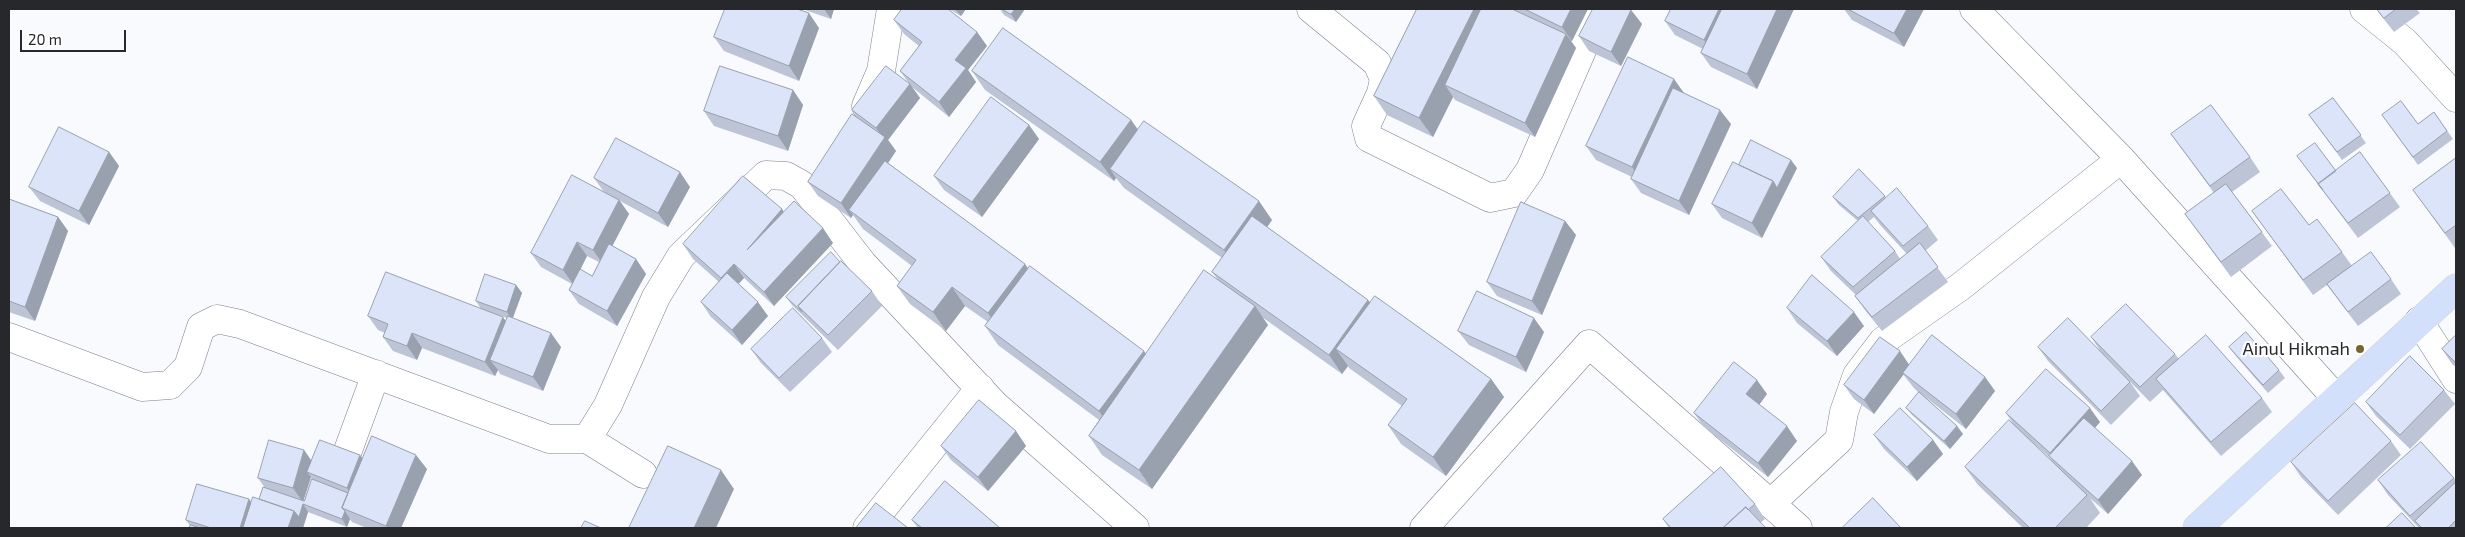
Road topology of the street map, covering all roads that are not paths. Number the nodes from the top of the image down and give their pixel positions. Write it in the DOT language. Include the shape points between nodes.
graph roads {
  1 [pos="891,9"];
  2 [pos="1310,9"];
  3 [pos="1600,9"];
  4 [pos="1974,9"];
  5 [pos="2364,9"];
  6 [pos="2456,98"];
  7 [pos="853,125"];
  8 [pos="2120,159"];
  9 [pos="821,167"];
  10 [pos="802,185"];
  11 [pos="2456,288"];
  12 [pos="2419,321"];
  13 [pos="9,337"];
  14 [pos="376,374"];
  15 [pos="2456,379"];
  16 [pos="980,388"];
  17 [pos="2336,398"];
  18 [pos="587,439"];
  19 [pos="347,453"];
  20 [pos="643,474"];
  21 [pos="1770,504"];
  22 [pos="868,528"];
  23 [pos="1136,528"];
  24 [pos="1424,528"];
  25 [pos="1798,528"];
  26 [pos="2197,528"];
  1 -- 7 [label="street" via="881,71 868,103"];
  2 -- 3 [label="street" via="1377,63 1384,79 1381,94 1366,126 1369,138 1490,198 1514,193 1530,170"];
  4 -- 8 [label="street"];
  5 -- 6 [label="street" via="2405,42"];
  8 -- 17 [label="street"];
  8 -- 21 [label="street" via="1960,287 1882,341 1857,375 1844,412 1839,440"];
  9 -- 10 [label="street"];
  10 -- 16 [label="street" via="863,264"];
  10 -- 18 [label="street" via="786,176 766,175 681,256 656,297 608,405"];
  11 -- 12 [label="main road"];
  12 -- 15 [label="street"];
  12 -- 17 [label="main road"];
  13 -- 14 [label="street" via="142,387 170,385 188,367 201,327 217,319 240,324"];
  14 -- 18 [label="street" via="550,439"];
  14 -- 19 [label="street"];
  16 -- 22 [label="street"];
  16 -- 23 [label="street" via="995,405"];
  17 -- 26 [label="main road"];
  18 -- 20 [label="street"];
  21 -- 24 [label="street" via="1589,344"];
  21 -- 25 [label="street"];
}
